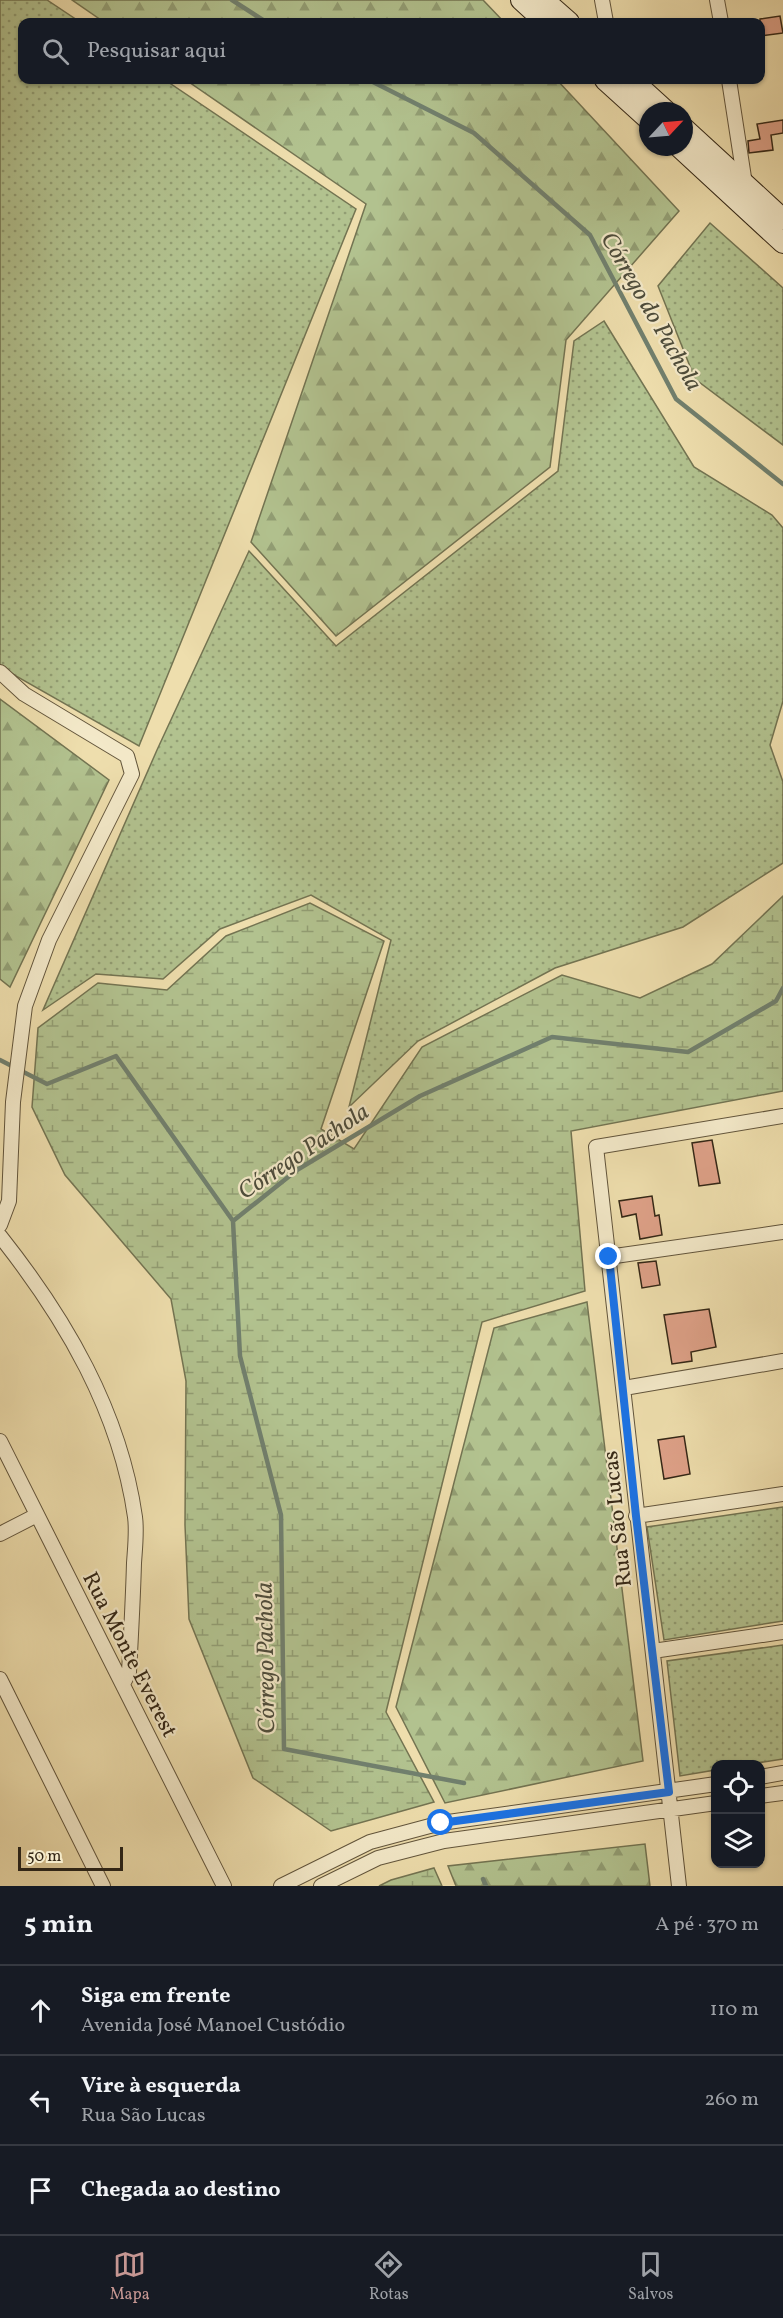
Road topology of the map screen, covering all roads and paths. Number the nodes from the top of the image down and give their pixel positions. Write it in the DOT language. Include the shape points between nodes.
graph roads {
  1 [pos="521,0"];
  2 [pos="544,0"];
  3 [pos="602,0"];
  4 [pos="717,0"];
  5 [pos="541,18"];
  6 [pos="564,18"];
  7 [pos="605,18"];
  8 [pos="720,18"];
  9 [pos="618,84"];
  10 [pos="619,84"];
  11 [pos="730,84"];
  12 [pos="650,102"];
  13 [pos="639,109"];
  14 [pos="693,136"];
  15 [pos="689,156"];
  16 [pos="745,184"];
  17 [pos="752,213"];
  18 [pos="783,219"];
  19 [pos="783,243"];
  20 [pos="0,672"];
  21 [pos="783,1116"];
  22 [pos="0,1225"];
  23 [pos="783,1232"];
  24 [pos="0,1236"];
  25 [pos="609,1257"];
  26 [pos="783,1361"];
  27 [pos="624,1388"];
  28 [pos="0,1441"];
  29 [pos="783,1494"];
  30 [pos="37,1515"];
  31 [pos="636,1516"];
  32 [pos="0,1534"];
  33 [pos="783,1632"];
  34 [pos="653,1651"];
  35 [pos="0,1679"];
  36 [pos="123,1684"];
  37 [pos="783,1773"];
  38 [pos="765,1776"];
  39 [pos="711,1785"];
  40 [pos="669,1792"];
  41 [pos="783,1793"];
  42 [pos="765,1795"];
  43 [pos="711,1804"];
  44 [pos="672,1809"];
  45 [pos="103,1886"];
  46 [pos="224,1886"];
  47 [pos="280,1886"];
  48 [pos="321,1886"];
  49 [pos="679,1886"];
  1 -- 5 [label="street"];
  2 -- 6 [label="street"];
  3 -- 7 [label="street"];
  4 -- 8 [label="street"];
  9 -- 13 [label="street"];
  10 -- 12 [label="street"];
  11 -- 16 [label="street"];
  14 -- 16 [label="street"];
  15 -- 17 [label="street"];
  16 -- 17 [label="street"];
  16 -- 18 [label="street"];
  17 -- 19 [label="street"];
  20 -- 22 [label="street" via="24,694 127,756 132,774 49,940 25,1006 14,1102 9,1202"];
  21 -- 25 [label="street, Rua São Lucas" via="596,1147"];
  23 -- 25 [label="street"];
  24 -- 36 [label="street" via="36,1281 70,1334 100,1396 122,1460 136,1519 129,1672"];
  25 -- 27 [label="street, Rua São Lucas"];
  26 -- 27 [label="street"];
  27 -- 31 [label="street, Rua São Lucas"];
  28 -- 30 [label="street, Rua Monte Everest"];
  29 -- 31 [label="street"];
  30 -- 32 [label="street"];
  30 -- 36 [label="street, Rua Monte Everest"];
  31 -- 34 [label="street, Rua São Lucas"];
  33 -- 34 [label="street"];
  34 -- 40 [label="street, Rua São Lucas"];
  35 -- 45 [label="street"];
  36 -- 46 [label="street, Rua Monte Everest"];
  37 -- 38 [label="street"];
  39 -- 40 [label="street"];
  40 -- 44 [label="street, Rua São Lucas"];
  40 -- 47 [label="street" via="441,1823 370,1842"];
  41 -- 42 [label="street"];
  43 -- 44 [label="street"];
  44 -- 48 [label="street" via="444,1841 378,1858"];
  44 -- 49 [label="street, Rua São Lucas"];
}
